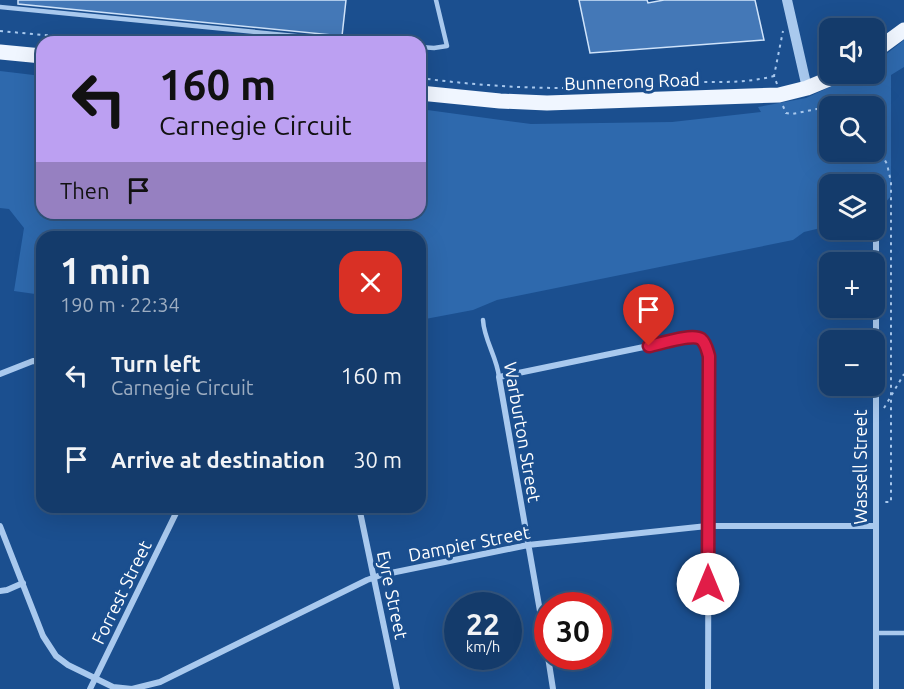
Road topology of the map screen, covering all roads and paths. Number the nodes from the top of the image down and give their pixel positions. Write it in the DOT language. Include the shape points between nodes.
graph roads {
  1 [pos="436,0"];
  2 [pos="787,0"];
  3 [pos="0,7"];
  4 [pos="904,30"];
  5 [pos="0,31"];
  6 [pos="55,36"];
  7 [pos="296,36"];
  8 [pos="885,44"];
  9 [pos="426,47"];
  10 [pos="0,52"];
  11 [pos="36,55"];
  12 [pos="774,76"];
  13 [pos="426,79"];
  14 [pos="819,83"];
  15 [pos="807,88"];
  16 [pos="426,94"];
  17 [pos="885,160"];
  18 [pos="876,240"];
  19 [pos="483,320"];
  20 [pos="36,362"];
  21 [pos="0,374"];
  22 [pos="904,374"];
  23 [pos="499,377"];
  24 [pos="892,396"];
  25 [pos="876,419"];
  26 [pos="875,502"];
  27 [pos="176,513"];
  28 [pos="360,513"];
  29 [pos="0,526"];
  30 [pos="707,526"];
  31 [pos="875,526"];
  32 [pos="528,545"];
  33 [pos="375,578"];
  34 [pos="23,583"];
  35 [pos="0,591"];
  36 [pos="536,592"];
  37 [pos="876,633"];
  38 [pos="904,633"];
  39 [pos="550,670"];
  40 [pos="96,679"];
  41 [pos="90,689"];
  42 [pos="397,689"];
  43 [pos="553,689"];
  44 [pos="708,689"];
  45 [pos="876,689"];
  1 -- 9 [label="lane" via="447,46"];
  2 -- 15 [label="street"];
  3 -- 7 [label="lane"];
  4 -- 8 [label="main road"];
  5 -- 6 [label="path"];
  10 -- 11 [label="main road"];
  12 -- 13 [label="path" via="603,87 513,88"];
  14 -- 15 [label="main road, Bunnerong Road"];
  15 -- 16 [label="main road, Bunnerong Road" via="779,95 548,103"];
  17 -- 24 [label="path" via="891,182"];
  18 -- 25 [label="street, Wassell Street"];
  19 -- 23 [label="lane, Warburton Street"];
  20 -- 21 [label="street"];
  22 -- 24 [label="path"];
  23 -- 30 [label="street" via="700,338 709,356"];
  23 -- 32 [label="street, Warburton Street"];
  24 -- 25 [label="path"];
  24 -- 26 [label="path" via="891,502"];
  25 -- 26 [label="street, Wassell Street"];
  26 -- 31 [label="street, Wassell Street"];
  27 -- 40 [label="street, Forrest Street"];
  28 -- 33 [label="street, Eyre Street"];
  29 -- 34 [label="street, Dampier Street"];
  30 -- 31 [label="street, Dampier Street"];
  30 -- 32 [label="street, Dampier Street"];
  30 -- 44 [label="street"];
  31 -- 37 [label="street, Wassell Street"];
  32 -- 33 [label="street, Dampier Street"];
  32 -- 36 [label="street, Warburton Street"];
  33 -- 40 [label="street, Dampier Street" via="160,682 132,689 113,687"];
  33 -- 42 [label="street, Eyre Street"];
  34 -- 35 [label="street"];
  34 -- 40 [label="street, Dampier Street" via="52,650 68,665"];
  37 -- 38 [label="lane"];
  37 -- 45 [label="street, Wassell Street"];
  39 -- 43 [label="street, Warburton Street"];
  40 -- 41 [label="street, Forrest Street"];
}
